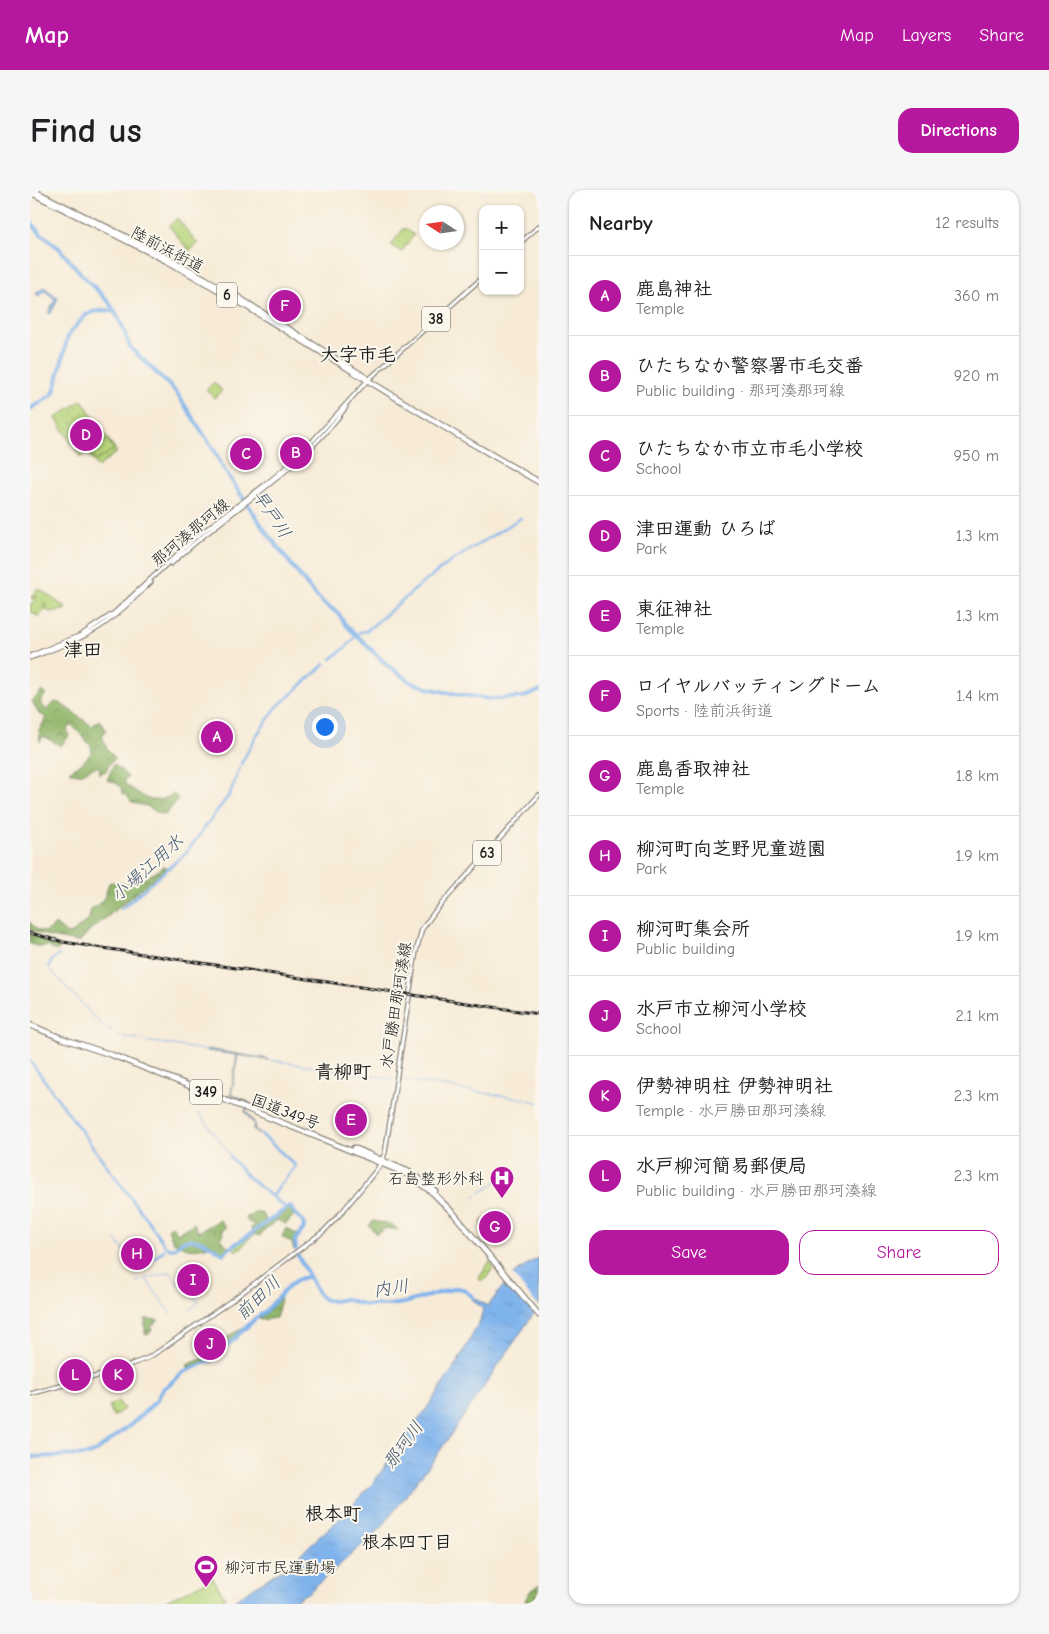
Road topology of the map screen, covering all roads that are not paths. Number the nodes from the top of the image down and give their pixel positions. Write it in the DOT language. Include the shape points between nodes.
graph roads {
  1 [pos="31,191"];
  2 [pos="539,226"];
  3 [pos="524,239"];
  4 [pos="479,281"];
  5 [pos="368,380"];
  6 [pos="539,480"];
  7 [pos="30,657"];
  8 [pos="539,795"];
  9 [pos="30,1023"];
  10 [pos="382,1161"];
  11 [pos="501,1268"];
  12 [pos="539,1311"];
  13 [pos="539,1315"];
  14 [pos="30,1394"];
  1 -- 5 [label="highway, 陸前浜街道 / 6" via="169,262"];
  2 -- 3 [label="main road"];
  4 -- 5 [label="main road, 那珂湊那珂線 / 38"];
  5 -- 6 [label="highway, 陸前浜街道 / 6" via="486,452"];
  5 -- 7 [label="main road, 那珂湊那珂線 / 38" via="297,461 196,537 118,610 81,635"];
  8 -- 10 [label="main road, 水戸勝田那珂湊線 / 63" via="420,932"];
  9 -- 10 [label="highway, 国道349号 / 349" via="55,1036 112,1055"];
  10 -- 11 [label="highway, 国道349号 / 349" via="408,1172 435,1191 459,1215"];
  10 -- 14 [label="main road, 水戸勝田那珂湊線 / 63" via="324,1231 162,1349 148,1358 105,1374"];
  11 -- 12 [label="highway, 国道349号 / 349"];
  11 -- 13 [label="highway, 国道349号 / 349"];
}
